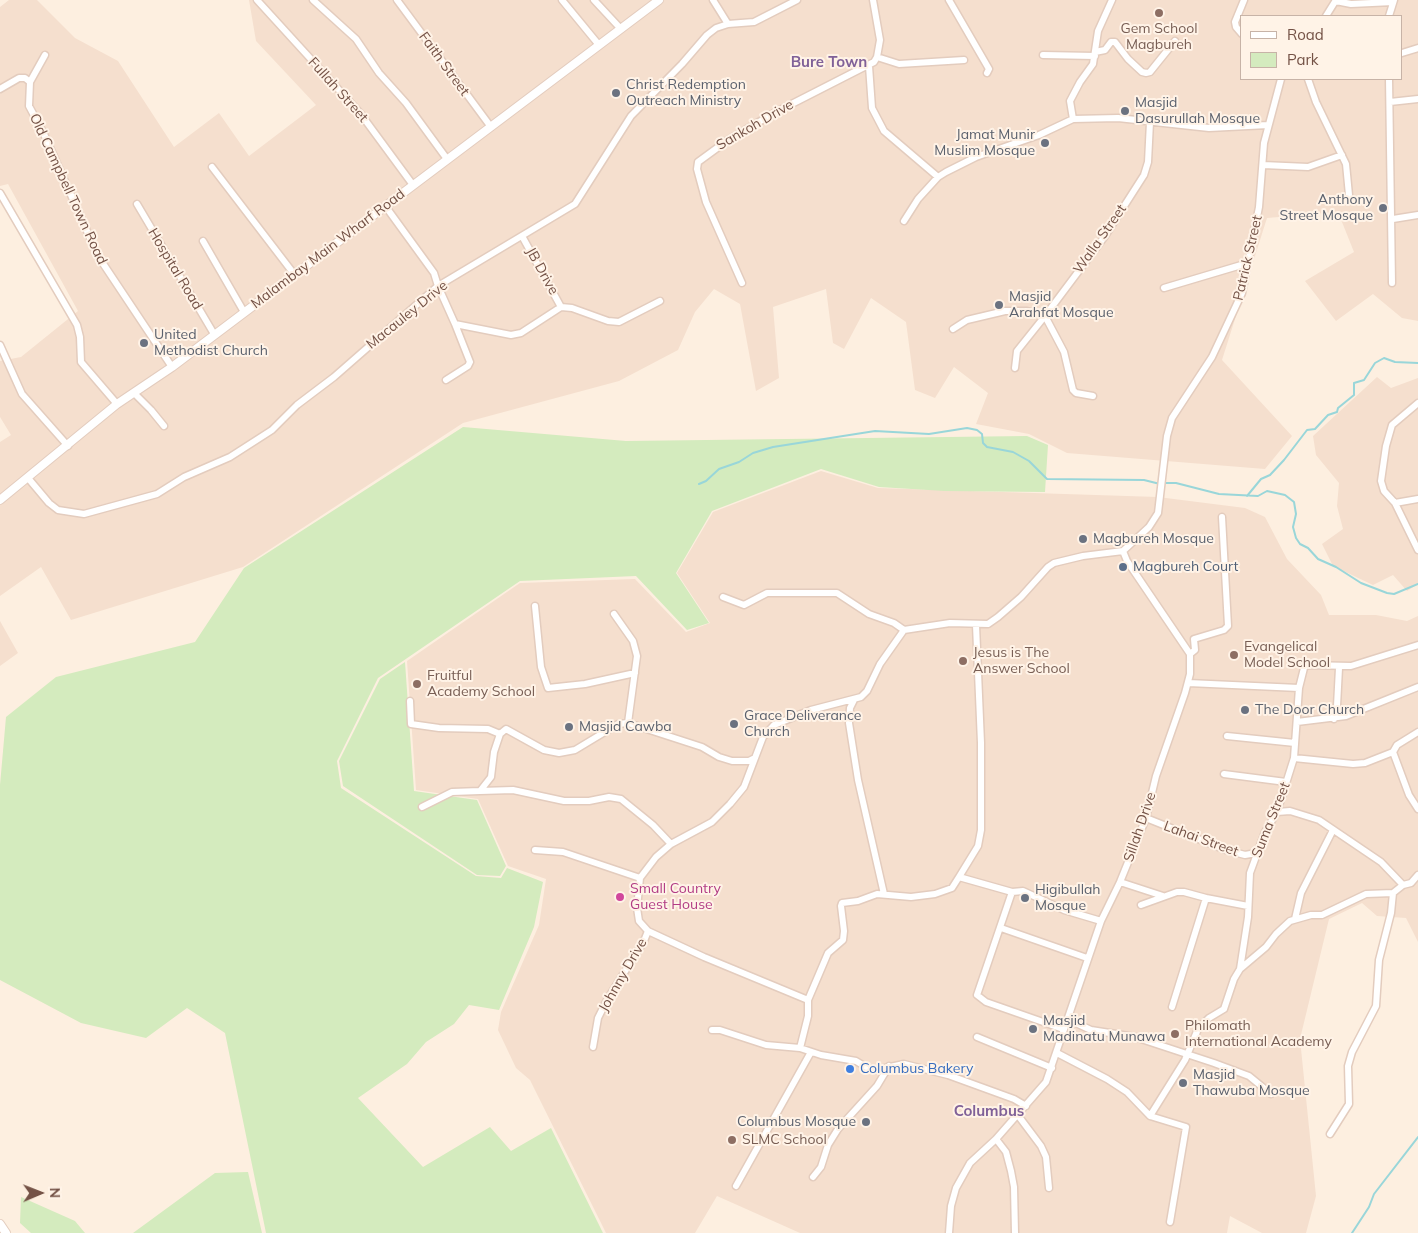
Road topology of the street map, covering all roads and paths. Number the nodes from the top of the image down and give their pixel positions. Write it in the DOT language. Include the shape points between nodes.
graph roads {
  1 [pos="257,0"];
  2 [pos="313,0"];
  3 [pos="397,0"];
  4 [pos="562,0"];
  5 [pos="594,0"];
  6 [pos="713,0"];
  7 [pos="797,0"];
  8 [pos="873,0"];
  9 [pos="949,0"];
  10 [pos="1112,0"];
  11 [pos="1244,0"];
  12 [pos="1336,0"];
  13 [pos="1393,1"];
  14 [pos="653,2"];
  15 [pos="1331,14"];
  16 [pos="1389,15"];
  17 [pos="728,24"];
  18 [pos="620,28"];
  19 [pos="1240,32"];
  20 [pos="1175,41"];
  21 [pos="599,45"];
  22 [pos="1418,48"];
  23 [pos="1403,53"];
  24 [pos="1095,54"];
  25 [pos="45,55"];
  26 [pos="1043,55"];
  27 [pos="877,57"];
  28 [pos="964,60"];
  29 [pos="869,66"];
  30 [pos="987,73"];
  31 [pos="1282,80"];
  32 [pos="1308,80"];
  33 [pos="1389,80"];
  34 [pos="30,82"];
  35 [pos="0,89"];
  36 [pos="1418,99"];
  37 [pos="1390,102"];
  38 [pos="1073,120"];
  39 [pos="1150,122"];
  40 [pos="1268,125"];
  41 [pos="491,126"];
  42 [pos="1342,154"];
  43 [pos="447,159"];
  44 [pos="1263,165"];
  45 [pos="212,167"];
  46 [pos="938,177"];
  47 [pos="413,185"];
  48 [pos="0,193"];
  49 [pos="1349,195"];
  50 [pos="137,204"];
  51 [pos="386,207"];
  52 [pos="1418,215"];
  53 [pos="1392,219"];
  54 [pos="904,221"];
  55 [pos="522,236"];
  56 [pos="203,241"];
  57 [pos="1248,263"];
  58 [pos="294,274"];
  59 [pos="742,283"];
  60 [pos="1392,283"];
  61 [pos="438,286"];
  62 [pos="1164,288"];
  63 [pos="660,302"];
  64 [pos="561,307"];
  65 [pos="244,312"];
  66 [pos="1045,316"];
  67 [pos="455,324"];
  68 [pos="953,329"];
  69 [pos="214,334"];
  70 [pos="0,345"];
  71 [pos="172,367"];
  72 [pos="1015,368"];
  73 [pos="446,380"];
  74 [pos="134,393"];
  75 [pos="1092,396"];
  76 [pos="1418,403"];
  77 [pos="117,404"];
  78 [pos="164,426"];
  79 [pos="68,446"];
  80 [pos="28,478"];
  81 [pos="0,500"];
  82 [pos="1416,500"];
  83 [pos="1395,504"];
  84 [pos="1222,517"];
  85 [pos="1418,550"];
  86 [pos="1123,551"];
  87 [pos="723,596"];
  88 [pos="535,606"];
  89 [pos="614,614"];
  90 [pos="976,625"];
  91 [pos="904,630"];
  92 [pos="1418,645"];
  93 [pos="1190,654"];
  94 [pos="1339,668"];
  95 [pos="636,673"];
  96 [pos="1188,683"];
  97 [pos="1418,687"];
  98 [pos="1299,688"];
  99 [pos="854,700"];
  100 [pos="410,701"];
  101 [pos="1334,719"];
  102 [pos="1297,722"];
  103 [pos="628,723"];
  104 [pos="1418,732"];
  105 [pos="500,734"];
  106 [pos="1227,736"];
  107 [pos="1295,743"];
  108 [pos="1393,752"];
  109 [pos="1294,758"];
  110 [pos="753,759"];
  111 [pos="1224,774"];
  112 [pos="1286,782"];
  113 [pos="480,791"];
  114 [pos="422,808"];
  115 [pos="1418,808"];
  116 [pos="1277,812"];
  117 [pos="1146,818"];
  118 [pos="1333,830"];
  119 [pos="671,844"];
  120 [pos="536,850"];
  121 [pos="1256,853"];
  122 [pos="1418,876"];
  123 [pos="640,878"];
  124 [pos="960,878"];
  125 [pos="1120,882"];
  126 [pos="1403,886"];
  127 [pos="1012,892"];
  128 [pos="1393,893"];
  129 [pos="884,894"];
  130 [pos="1163,896"];
  131 [pos="1206,898"];
  132 [pos="1141,905"];
  133 [pos="1248,906"];
  134 [pos="1295,919"];
  135 [pos="1101,921"];
  136 [pos="1001,928"];
  137 [pos="648,931"];
  138 [pos="1087,958"];
  139 [pos="1240,969"];
  140 [pos="808,1000"];
  141 [pos="1172,1008"];
  142 [pos="1066,1019"];
  143 [pos="1063,1029"];
  144 [pos="712,1030"];
  145 [pos="977,1037"];
  146 [pos="593,1047"];
  147 [pos="800,1048"];
  148 [pos="811,1052"];
  149 [pos="1057,1053"];
  150 [pos="1186,1054"];
  151 [pos="889,1066"];
  152 [pos="1052,1068"];
  153 [pos="1271,1094"];
  154 [pos="1026,1106"];
  155 [pos="1017,1114"];
  156 [pos="1150,1116"];
  157 [pos="1330,1134"];
  158 [pos="996,1139"];
  159 [pos="813,1177"];
  160 [pos="736,1186"];
  161 [pos="1049,1188"];
  162 [pos="1170,1222"];
  163 [pos="0,1224"];
  164 [pos="6,1233"];
  165 [pos="949,1233"];
  166 [pos="1015,1233"];
  1 -- 47 [label="street, Fullah Street" via="360,113"];
  2 -- 43 [label="street" via="356,39"];
  3 -- 41 [label="street, Faith Street"];
  4 -- 21 [label="street"];
  5 -- 18 [label="street"];
  6 -- 17 [label="street"];
  7 -- 17 [label="street, Macauley Drive" via="754,22"];
  8 -- 27 [label="street" via="880,40"];
  9 -- 30 [label="street" via="988,68"];
  10 -- 24 [label="street" via="1098,31"];
  11 -- 19 [label="street" via="1235,22"];
  12 -- 13 [label="street" via="1351,4"];
  12 -- 15 [label="street"];
  13 -- 16 [label="street"];
  14 -- 18 [label="street, Malambay Main Wharf Road"];
  17 -- 55 [label="street, Macauley Drive" via="707,35 631,116 575,204"];
  18 -- 21 [label="street, Malambay Main Wharf Road"];
  20 -- 24 [label="street" via="1150,72 1142,72 1115,42"];
  21 -- 41 [label="street, Malambay Main Wharf Road"];
  22 -- 23 [label="street"];
  24 -- 26 [label="street"];
  24 -- 38 [label="street" via="1093,64 1070,101"];
  25 -- 34 [label="street"];
  27 -- 28 [label="street" via="899,64"];
  27 -- 29 [label="street, Sankoh Drive"];
  29 -- 46 [label="street" via="872,108 880,125 887,135"];
  29 -- 59 [label="street, Sankoh Drive" via="776,112 698,162 706,202"];
  31 -- 40 [label="street, Patrick Street"];
  32 -- 42 [label="street"];
  33 -- 37 [label="street"];
  34 -- 35 [label="street" via="19,78"];
  34 -- 71 [label="street, Old Campbell Town Road" via="30,106 98,256"];
  36 -- 37 [label="street"];
  37 -- 53 [label="street"];
  38 -- 39 [label="street" via="1097,117"];
  38 -- 46 [label="street" via="956,165"];
  39 -- 40 [label="street" via="1209,128"];
  39 -- 66 [label="street, Walla Street" via="1148,162 1144,175 1105,236"];
  40 -- 44 [label="street, Patrick Street"];
  41 -- 43 [label="street, Malambay Main Wharf Road"];
  42 -- 44 [label="street" via="1308,168"];
  42 -- 49 [label="street" via="1348,170"];
  43 -- 47 [label="street, Malambay Main Wharf Road"];
  44 -- 57 [label="street, Patrick Street"];
  45 -- 58 [label="street"];
  46 -- 54 [label="street"];
  47 -- 51 [label="street, Malambay Main Wharf Road"];
  48 -- 77 [label="street" via="77,325 81,362"];
  50 -- 69 [label="street, Hospital Road"];
  51 -- 58 [label="street, Malambay Main Wharf Road"];
  51 -- 61 [label="street" via="434,273"];
  52 -- 53 [label="street"];
  53 -- 60 [label="street"];
  55 -- 61 [label="street, Macauley Drive"];
  55 -- 64 [label="street, JB Drive"];
  56 -- 65 [label="street"];
  57 -- 62 [label="street"];
  57 -- 86 [label="street, Patrick Street" via="1242,293 1225,332 1172,418 1156,517"];
  58 -- 65 [label="street, Malambay Main Wharf Road"];
  61 -- 67 [label="street"];
  61 -- 80 [label="street, Macauley Drive" via="297,405 272,430 230,457 176,481 157,494 99,511 76,514 58,510"];
  63 -- 64 [label="street" via="619,322 608,322"];
  64 -- 67 [label="street" via="511,335"];
  65 -- 69 [label="street, Malambay Main Wharf Road"];
  66 -- 68 [label="street" via="1026,311 1005,311 967,320"];
  66 -- 72 [label="street, Walla Street" via="1017,351"];
  66 -- 75 [label="street" via="1064,352 1073,390"];
  67 -- 73 [label="street" via="470,362"];
  69 -- 71 [label="street, Malambay Main Wharf Road"];
  70 -- 79 [label="street" via="22,394"];
  71 -- 74 [label="street, Malambay Main Wharf Road"];
  74 -- 77 [label="street, Malambay Main Wharf Road"];
  74 -- 78 [label="street"];
  76 -- 83 [label="street" via="1397,419 1388,433 1381,481 1384,491"];
  77 -- 79 [label="street, Malambay Main Wharf Road"];
  79 -- 80 [label="street, Malambay Main Wharf Road"];
  80 -- 81 [label="street, Malambay Main Wharf Road"];
  82 -- 83 [label="street"];
  83 -- 85 [label="street"];
  84 -- 93 [label="street" via="1228,626 1194,639 1195,650"];
  86 -- 90 [label="street" via="1054,563 998,617 988,624"];
  86 -- 93 [label="street"];
  87 -- 91 [label="street" via="740,605 775,592 838,593 869,614"];
  88 -- 95 [label="street" via="541,667 548,688"];
  89 -- 95 [label="street" via="633,641 637,656"];
  90 -- 91 [label="street" via="950,623"];
  90 -- 124 [label="street" via="981,830 978,846"];
  91 -- 99 [label="street" via="880,664 867,691"];
  92 -- 94 [label="street" via="1369,662"];
  93 -- 96 [label="street, Sillah Drive"];
  94 -- 98 [label="street, Suma Street" via="1307,665 1302,671"];
  94 -- 101 [label="street"];
  95 -- 103 [label="street"];
  96 -- 98 [label="street"];
  96 -- 117 [label="street, Sillah Drive" via="1156,776"];
  97 -- 101 [label="street"];
  98 -- 102 [label="street, Suma Street"];
  99 -- 110 [label="street" via="782,720 763,737"];
  99 -- 129 [label="street" via="850,708 850,723 858,780"];
  100 -- 105 [label="street" via="411,724 488,729"];
  101 -- 102 [label="street"];
  102 -- 107 [label="street, Suma Street"];
  103 -- 105 [label="street" via="618,724 568,752 544,750 509,730"];
  103 -- 110 [label="street" via="702,747 732,761"];
  104 -- 108 [label="street" via="1397,745"];
  105 -- 113 [label="street" via="491,777"];
  106 -- 107 [label="street"];
  107 -- 109 [label="street, Suma Street"];
  108 -- 109 [label="street" via="1353,764"];
  108 -- 115 [label="street" via="1409,795"];
  109 -- 112 [label="street, Suma Street"];
  110 -- 119 [label="street" via="744,787 730,804 712,822"];
  111 -- 112 [label="street"];
  112 -- 116 [label="street, Suma Street"];
  113 -- 114 [label="street" via="452,792"];
  113 -- 119 [label="street" via="513,790 564,801 621,799"];
  116 -- 118 [label="street" via="1284,810 1302,814"];
  116 -- 121 [label="street, Suma Street"];
  117 -- 121 [label="street, Lahai Street" via="1226,850 1245,855"];
  117 -- 125 [label="street, Sillah Drive"];
  118 -- 126 [label="street" via="1381,862"];
  118 -- 134 [label="street" via="1301,893"];
  119 -- 123 [label="street"];
  120 -- 123 [label="street" via="563,852"];
  121 -- 133 [label="street, Suma Street" via="1250,874"];
  122 -- 126 [label="street"];
  123 -- 137 [label="street" via="637,908 639,921"];
  124 -- 127 [label="street"];
  124 -- 129 [label="street" via="952,888 924,895"];
  125 -- 130 [label="street"];
  125 -- 135 [label="street, Sillah Drive"];
  126 -- 128 [label="street"];
  127 -- 135 [label="street" via="1029,893 1064,910"];
  127 -- 136 [label="street"];
  128 -- 134 [label="street" via="1366,894 1322,915"];
  128 -- 157 [label="street" via="1379,960 1376,1006 1348,1066 1349,1104"];
  129 -- 140 [label="street" via="842,903 843,940 828,954"];
  130 -- 131 [label="street" via="1184,892"];
  130 -- 132 [label="street"];
  131 -- 133 [label="street"];
  131 -- 141 [label="street"];
  133 -- 139 [label="street, Suma Street"];
  134 -- 139 [label="street"];
  135 -- 138 [label="street, Sillah Drive"];
  136 -- 138 [label="street"];
  136 -- 143 [label="street" via="977,995 986,1002"];
  137 -- 140 [label="street"];
  137 -- 146 [label="street, Johnny Drive" via="601,1012"];
  138 -- 142 [label="street, Sillah Drive"];
  139 -- 150 [label="street" via="1224,1009 1203,1022"];
  140 -- 147 [label="street" via="808,1016"];
  142 -- 143 [label="street, Sillah Drive"];
  142 -- 150 [label="street" via="1091,1030 1135,1037"];
  143 -- 149 [label="street, Sillah Drive"];
  144 -- 147 [label="street" via="766,1045"];
  145 -- 152 [label="street"];
  147 -- 148 [label="street"];
  148 -- 151 [label="street" via="856,1061 876,1070"];
  148 -- 160 [label="street"];
  149 -- 152 [label="street, Sillah Drive"];
  149 -- 156 [label="street" via="1107,1078 1127,1092"];
  150 -- 153 [label="street" via="1249,1076"];
  150 -- 156 [label="street"];
  151 -- 154 [label="street" via="904,1064 948,1075"];
  151 -- 159 [label="street" via="877,1086 838,1129"];
  152 -- 154 [label="street, Sillah Drive" via="1046,1082"];
  154 -- 155 [label="street, Sillah Drive"];
  155 -- 158 [label="street, Sillah Drive"];
  155 -- 161 [label="street" via="1046,1157"];
  156 -- 162 [label="street" via="1186,1128"];
  158 -- 165 [label="street, Sillah Drive" via="970,1163 956,1188"];
  158 -- 166 [label="street" via="1006,1152 1011,1171"];
  163 -- 164 [label="street"];
}
